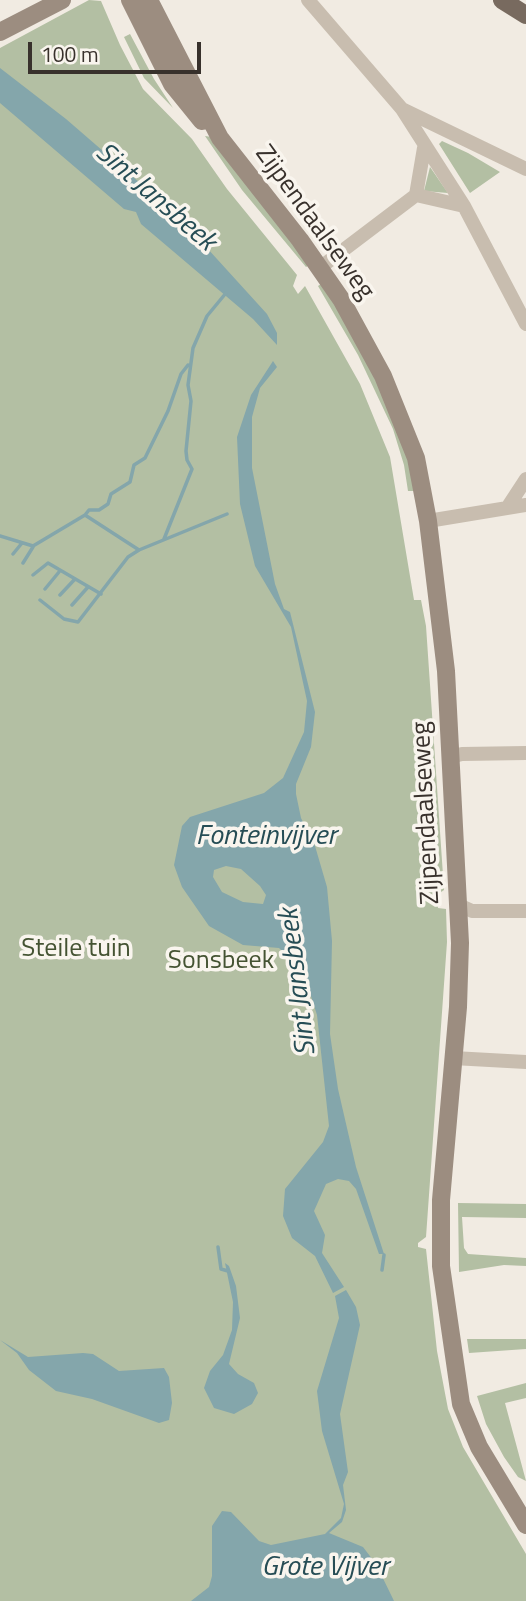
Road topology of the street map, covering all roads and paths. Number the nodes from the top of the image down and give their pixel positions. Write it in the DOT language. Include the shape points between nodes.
graph roads {
  1 [pos="37,0"];
  2 [pos="62,0"];
  3 [pos="130,0"];
  4 [pos="149,0"];
  5 [pos="308,0"];
  6 [pos="502,0"];
  7 [pos="526,15"];
  8 [pos="0,19"];
  9 [pos="0,32"];
  10 [pos="402,109"];
  11 [pos="220,138"];
  12 [pos="424,148"];
  13 [pos="526,169"];
  14 [pos="416,195"];
  15 [pos="464,206"];
  16 [pos="321,267"];
  17 [pos="526,324"];
  18 [pos="526,479"];
  19 [pos="509,505"];
  20 [pos="526,505"];
  21 [pos="428,521"];
  22 [pos="526,753"];
  23 [pos="450,757"];
  24 [pos="459,905"];
  25 [pos="526,911"];
  26 [pos="453,1058"];
  27 [pos="526,1062"];
  28 [pos="523,1514"];
  1 -- 8 [label="main road"];
  2 -- 9 [label="main road"];
  3 -- 11 [label="main road, Zijpendaalseweg" via="180,97"];
  4 -- 11 [label="main road, Zijpendaalseweg"];
  5 -- 10 [label="street"];
  6 -- 7 [label="main road"];
  10 -- 12 [label="street"];
  10 -- 13 [label="street"];
  11 -- 16 [label="main road, Zijpendaalseweg"];
  12 -- 14 [label="street"];
  12 -- 15 [label="street"];
  14 -- 15 [label="street"];
  14 -- 16 [label="street"];
  15 -- 17 [label="street"];
  16 -- 21 [label="main road, Zijpendaalseweg" via="364,339 400,413 416,458"];
  18 -- 19 [label="street"];
  19 -- 20 [label="street"];
  19 -- 21 [label="street"];
  21 -- 23 [label="main road, Zijpendaalseweg" via="443,644"];
  22 -- 23 [label="street"];
  23 -- 24 [label="main road, Zijpendaalseweg"];
  24 -- 25 [label="street" via="472,911"];
  24 -- 26 [label="main road, Zijpendaalseweg" via="460,975"];
  26 -- 27 [label="street"];
  26 -- 28 [label="main road, Zijpendaalseweg" via="440,1242 456,1380 468,1423"];
}
